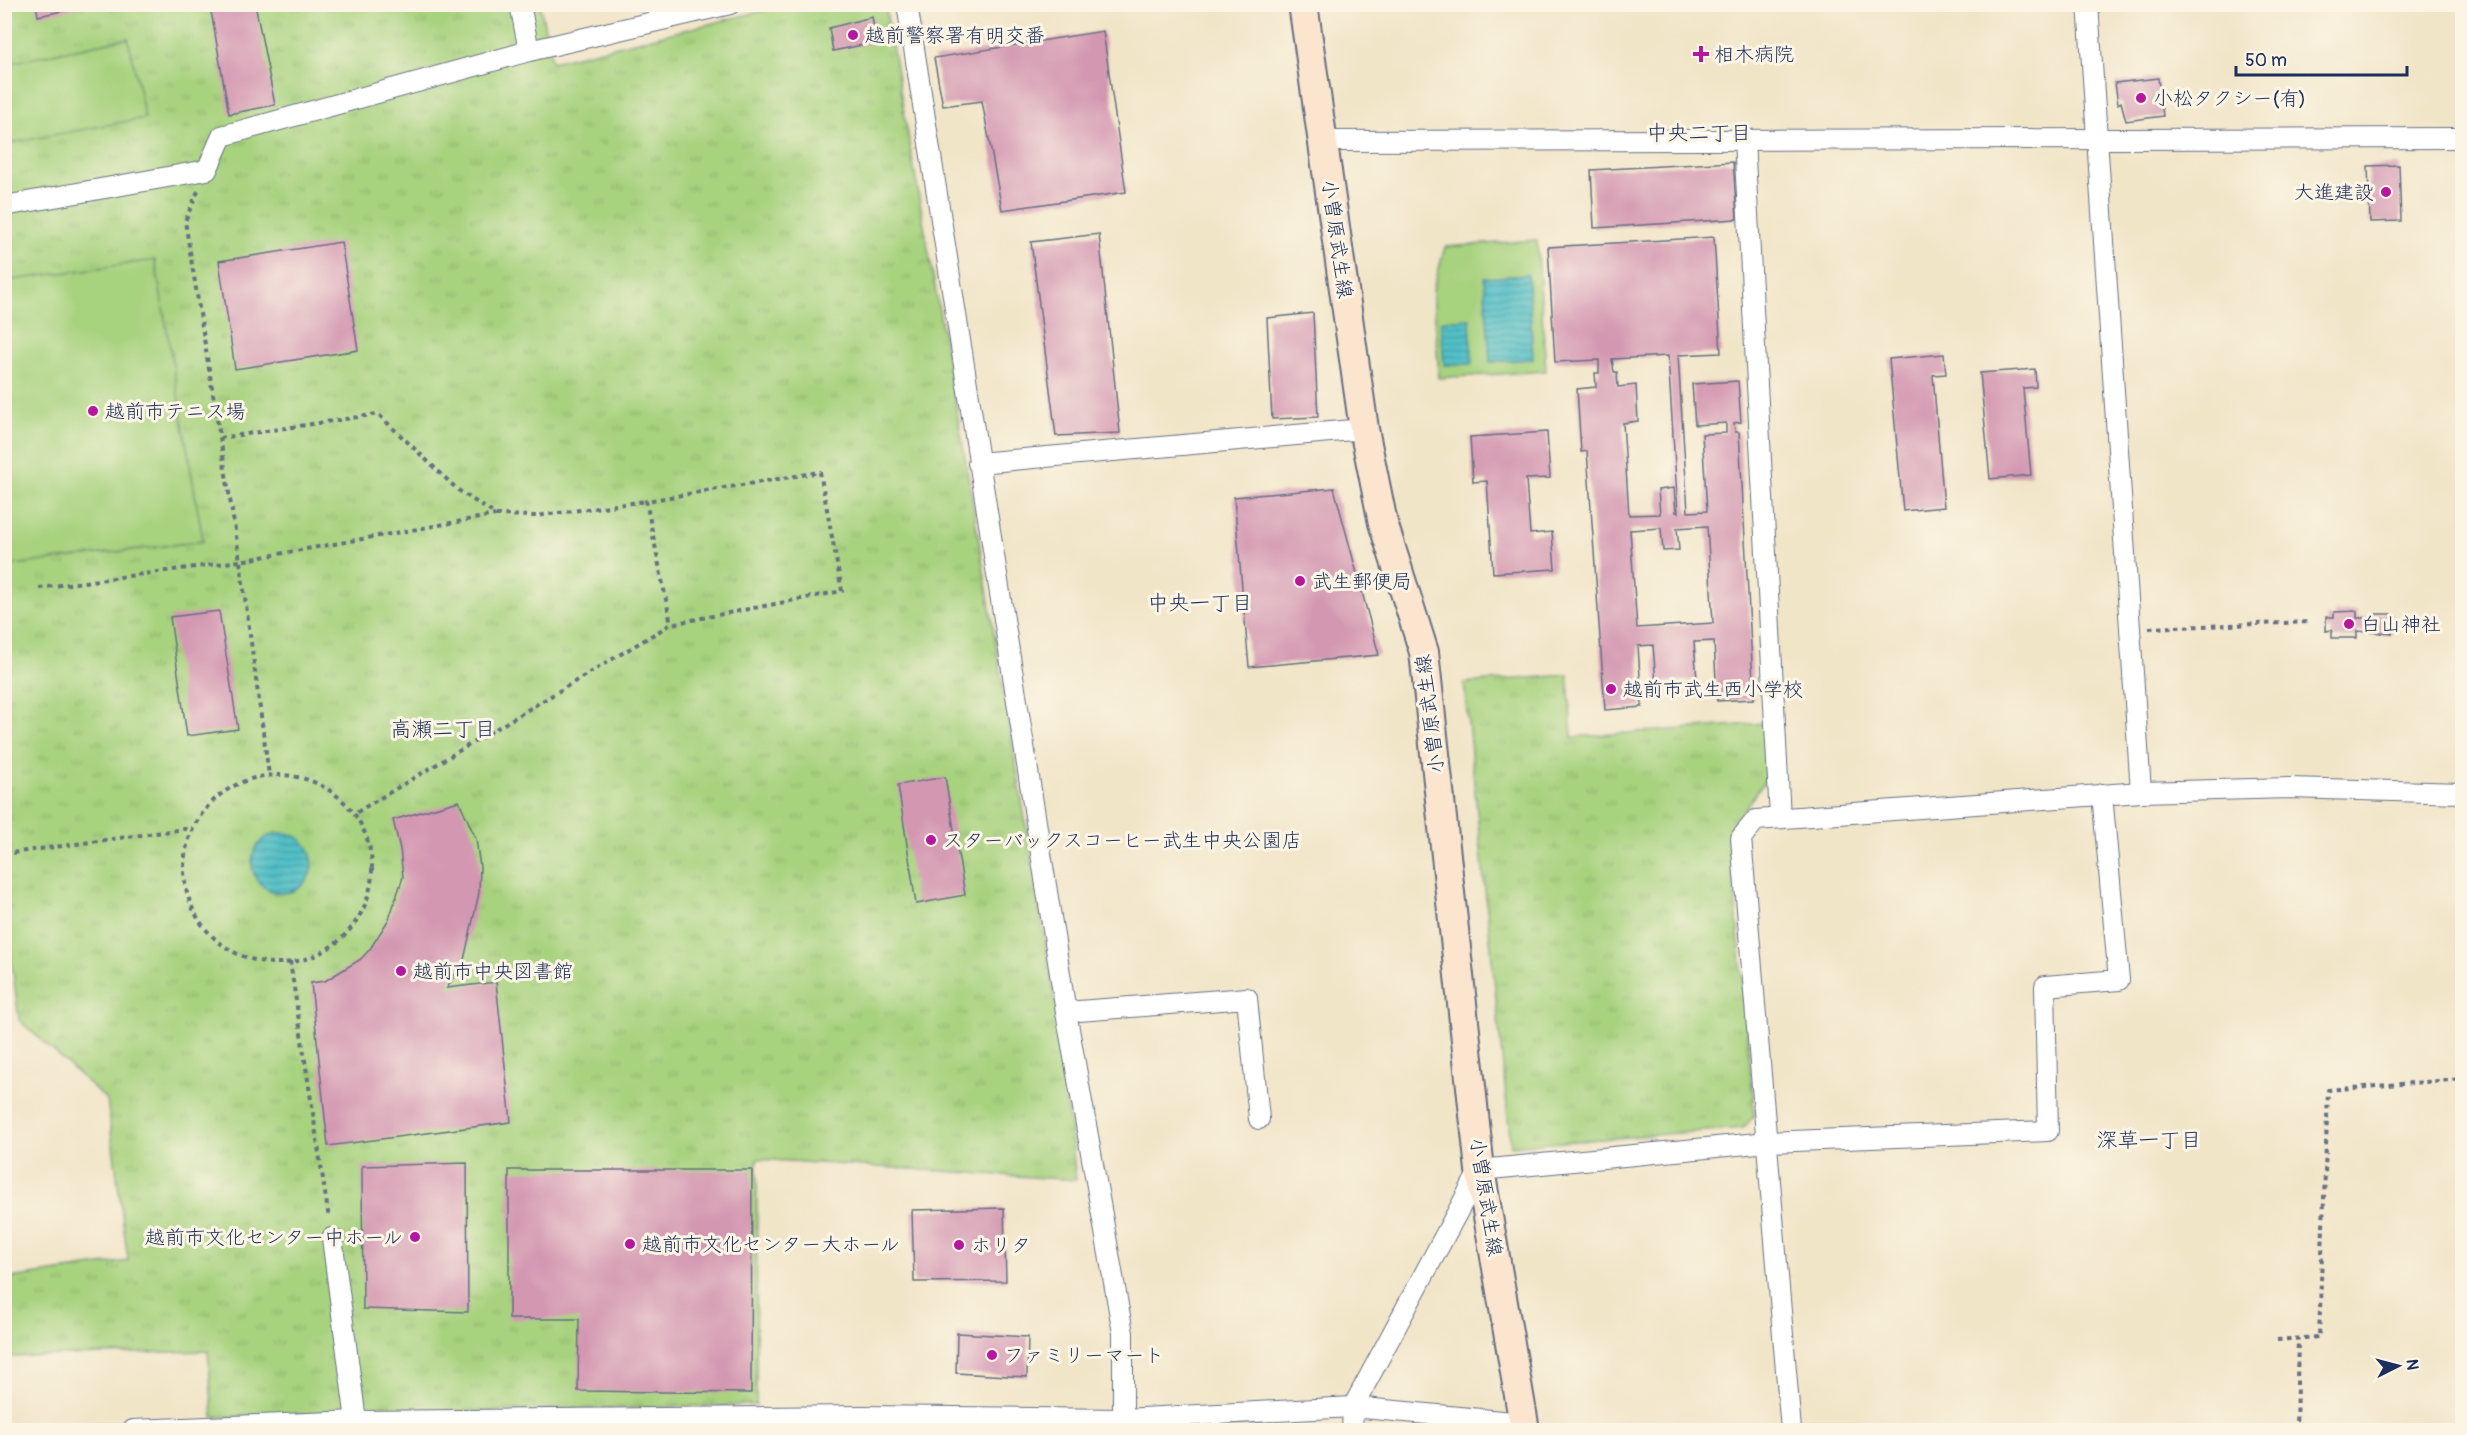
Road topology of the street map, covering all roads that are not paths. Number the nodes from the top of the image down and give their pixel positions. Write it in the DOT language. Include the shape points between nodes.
graph roads {
  1 [pos="520,4"];
  2 [pos="730,4"];
  3 [pos="907,4"];
  4 [pos="1303,4"];
  5 [pos="2088,4"];
  6 [pos="529,51"];
  7 [pos="2463,138"];
  8 [pos="1744,139"];
  9 [pos="2096,140"];
  10 [pos="1323,141"];
  11 [pos="4,206"];
  12 [pos="1364,429"];
  13 [pos="978,463"];
  14 [pos="2141,792"];
  15 [pos="2463,793"];
  16 [pos="2102,794"];
  17 [pos="1780,818"];
  18 [pos="1066,1012"];
  19 [pos="1259,1119"];
  20 [pos="1768,1142"];
  21 [pos="1480,1170"];
  22 [pos="332,1238"];
  23 [pos="1353,1407"];
  24 [pos="1124,1419"];
  25 [pos="356,1421"];
  26 [pos="712,1424"];
  27 [pos="1014,1424"];
  28 [pos="1524,1427"];
  29 [pos="133,1431"];
  30 [pos="1352,1431"];
  31 [pos="1791,1431"];
  1 -- 6 [label="street"];
  2 -- 6 [label="street"];
  3 -- 13 [label="street"];
  4 -- 10 [label="main road, 小曽原武生線"];
  5 -- 9 [label="street"];
  6 -- 11 [label="street" via="222,136 207,171"];
  7 -- 9 [label="street"];
  8 -- 9 [label="street"];
  8 -- 10 [label="street"];
  8 -- 17 [label="street"];
  9 -- 14 [label="street"];
  10 -- 12 [label="main road, 小曽原武生線"];
  12 -- 13 [label="street"];
  12 -- 21 [label="main road, 小曽原武生線" via="1383,523 1424,652"];
  13 -- 18 [label="street"];
  14 -- 15 [label="street" via="2290,788"];
  14 -- 16 [label="street"];
  16 -- 17 [label="street"];
  16 -- 20 [label="street" via="2119,980 2045,987 2048,1131"];
  17 -- 20 [label="street" via="1756,820 1741,838"];
  18 -- 19 [label="street" via="1247,998"];
  18 -- 24 [label="street" via="1122,1333"];
  20 -- 21 [label="street"];
  20 -- 31 [label="street"];
  21 -- 23 [label="street"];
  21 -- 28 [label="main road, 小曽原武生線"];
  22 -- 25 [label="street"];
  23 -- 24 [label="street"];
  23 -- 28 [label="street"];
  23 -- 30 [label="street"];
  24 -- 27 [label="street"];
  25 -- 26 [label="street"];
  25 -- 29 [label="street"];
  26 -- 27 [label="street" via="862,1416"];
}
